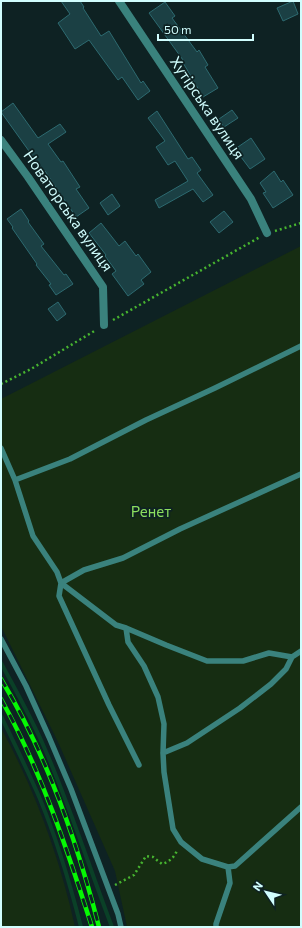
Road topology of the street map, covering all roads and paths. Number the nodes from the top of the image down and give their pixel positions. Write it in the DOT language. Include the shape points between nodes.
graph roads {
  1 [pos="119,1"];
  2 [pos="1,140"];
  3 [pos="301,223"];
  4 [pos="266,233"];
  5 [pos="104,325"];
  6 [pos="301,346"];
  7 [pos="1,384"];
  8 [pos="1,448"];
  9 [pos="301,474"];
  10 [pos="15,480"];
  11 [pos="60,583"];
  12 [pos="126,628"];
  13 [pos="1,640"];
  14 [pos="301,651"];
  15 [pos="292,657"];
  16 [pos="163,753"];
  17 [pos="139,765"];
  18 [pos="301,807"];
  19 [pos="181,842"];
  20 [pos="228,867"];
  21 [pos="108,888"];
  22 [pos="121,927"];
  23 [pos="216,927"];
  1 -- 4 [label="street, Хутірська вулиця" via="251,199"];
  2 -- 5 [label="street, Новаторська вулиця" via="103,287"];
  3 -- 4 [label="path"];
  4 -- 5 [label="path"];
  5 -- 7 [label="path"];
  6 -- 10 [label="lane" via="70,459"];
  8 -- 10 [label="lane"];
  9 -- 11 [label="lane" via="123,558 84,570"];
  10 -- 11 [label="lane" via="33,536 57,572"];
  11 -- 12 [label="lane" via="116,625"];
  11 -- 17 [label="lane" via="59,596"];
  12 -- 15 [label="lane" via="207,661 243,661 270,653"];
  12 -- 16 [label="lane" via="128,642 144,666 158,696 164,724"];
  13 -- 21 [label="lane" via="26,686 49,737"];
  14 -- 15 [label="lane"];
  15 -- 16 [label="lane" via="286,669 271,684 240,708 187,743"];
  16 -- 19 [label="lane" via="173,829"];
  18 -- 20 [label="lane" via="235,866"];
  19 -- 20 [label="lane" via="202,859"];
  19 -- 21 [label="path" via="169,862 162,864 153,857 146,856 134,875"];
  20 -- 23 [label="lane" via="230,883"];
  21 -- 22 [label="lane"];
}
